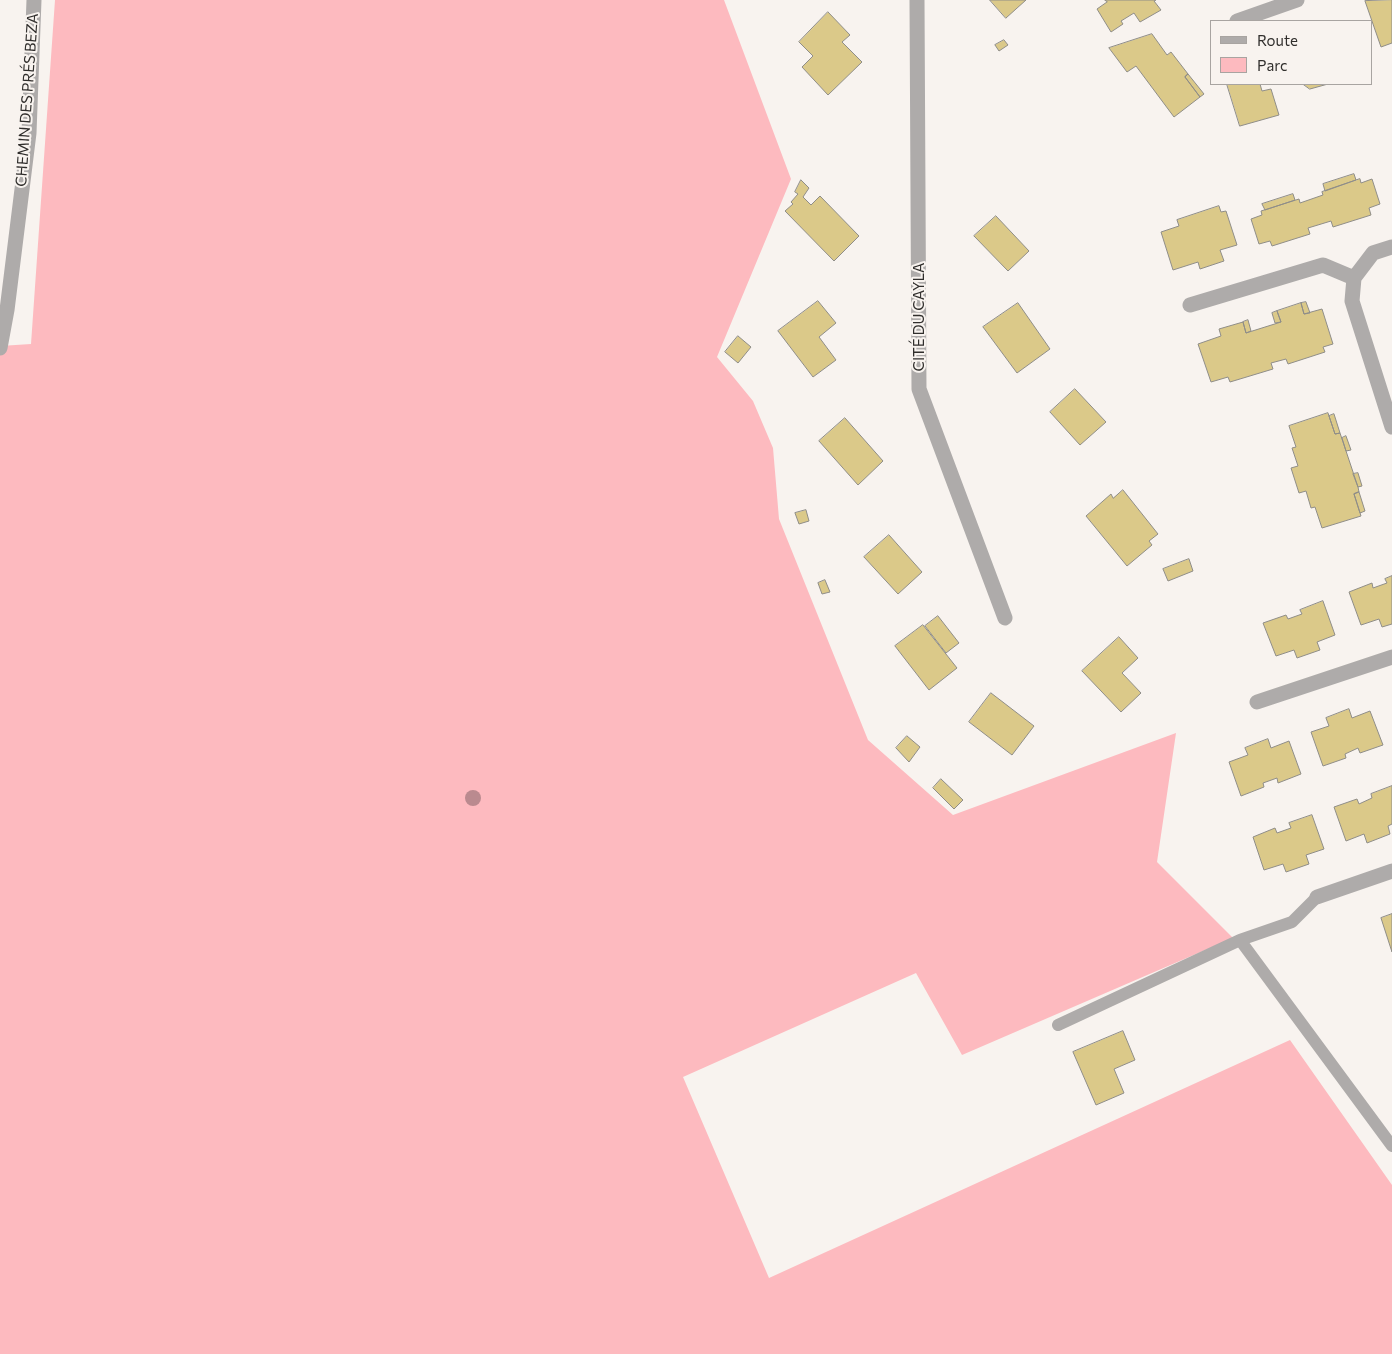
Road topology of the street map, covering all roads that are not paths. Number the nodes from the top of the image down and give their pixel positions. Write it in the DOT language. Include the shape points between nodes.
graph roads {
  1 [pos="34,0"];
  2 [pos="917,0"];
  3 [pos="1297,0"];
  4 [pos="1240,20"];
  5 [pos="1392,247"];
  6 [pos="1354,278"];
  7 [pos="1190,305"];
  8 [pos="0,348"];
  9 [pos="1392,427"];
  10 [pos="1005,618"];
  11 [pos="1392,657"];
  12 [pos="1257,702"];
  13 [pos="1392,871"];
  14 [pos="1317,897"];
  15 [pos="1240,940"];
  16 [pos="1058,1025"];
  17 [pos="1392,1146"];
  1 -- 8 [label="street, CHEMIN DES PRÉS BEZA" via="28,132"];
  2 -- 10 [label="street, CITÉ DU CAYLA" via="919,389"];
  3 -- 4 [label="street"];
  5 -- 6 [label="street" via="1373,253"];
  6 -- 7 [label="street" via="1323,265"];
  6 -- 9 [label="street" via="1352,301"];
  11 -- 12 [label="street"];
  13 -- 14 [label="street"];
  14 -- 15 [label="lane" via="1292,922"];
  15 -- 16 [label="lane"];
  15 -- 17 [label="lane"];
}
